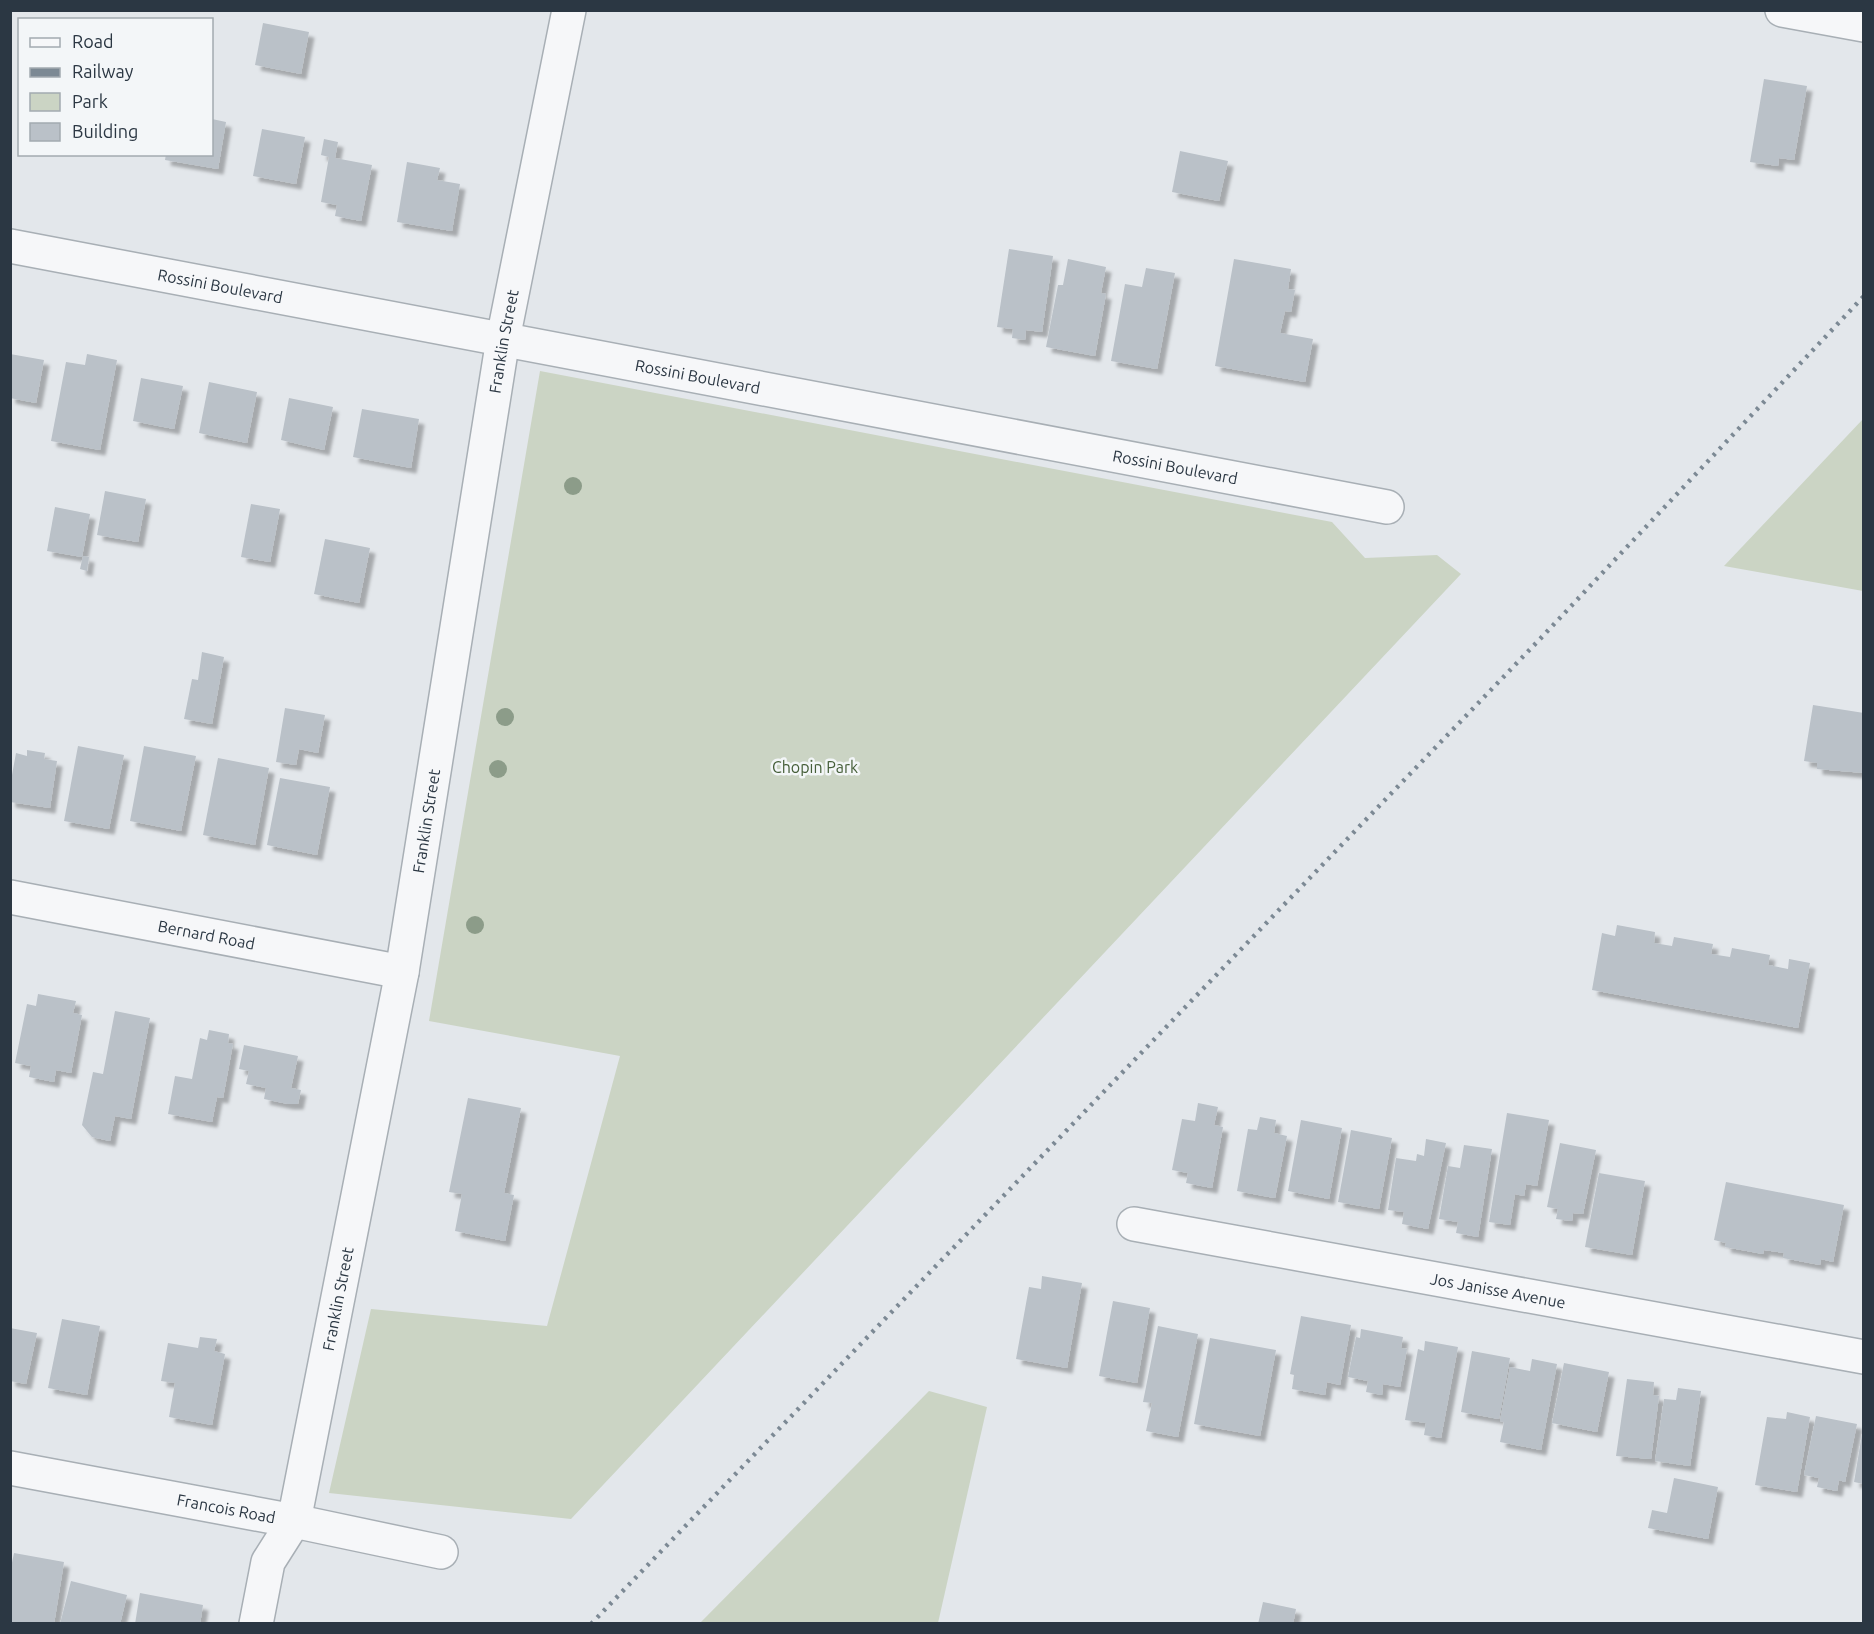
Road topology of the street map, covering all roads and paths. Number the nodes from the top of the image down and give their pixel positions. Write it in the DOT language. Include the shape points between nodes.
graph roads {
  1 [pos="569,10"];
  2 [pos="1782,10"];
  3 [pos="1863,26"];
  4 [pos="10,246"];
  5 [pos="503,339"];
  6 [pos="1387,507"];
  7 [pos="10,897"];
  8 [pos="402,972"];
  9 [pos="1134,1224"];
  10 [pos="1863,1357"];
  11 [pos="10,1468"];
  12 [pos="294,1521"];
  13 [pos="441,1552"];
  14 [pos="255,1623"];
  1 -- 5 [label="street, Franklin Street"];
  2 -- 3 [label="street"];
  4 -- 5 [label="street, Rossini Boulevard"];
  5 -- 6 [label="street, Rossini Boulevard"];
  5 -- 8 [label="street, Franklin Street"];
  7 -- 8 [label="street, Bernard Road"];
  8 -- 12 [label="street, Franklin Street"];
  9 -- 10 [label="street, Jos Janisse Avenue"];
  11 -- 12 [label="street, Francois Road"];
  12 -- 13 [label="street, Francois Road"];
  12 -- 14 [label="street, Franklin Street" via="268,1562"];
}
